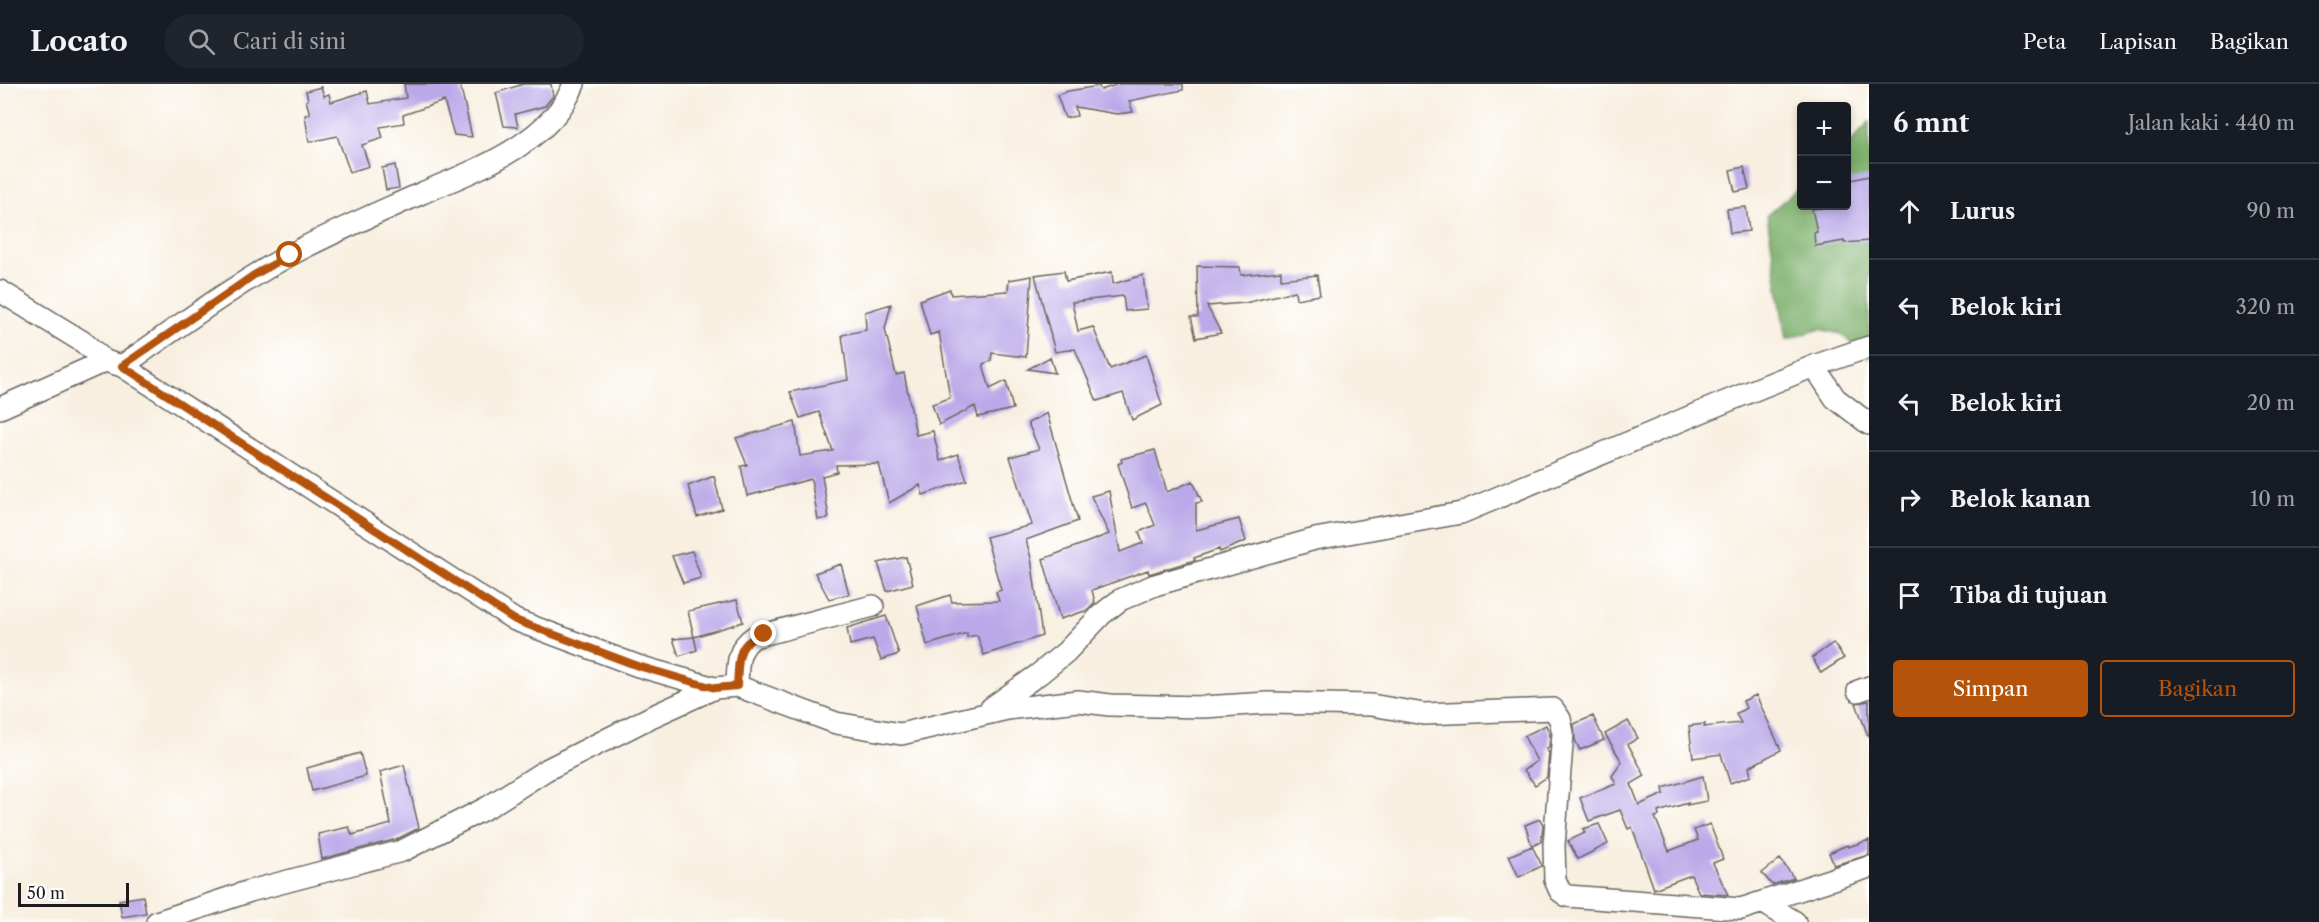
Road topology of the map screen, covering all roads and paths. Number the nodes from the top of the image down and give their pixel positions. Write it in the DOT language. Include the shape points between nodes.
graph roads {
  1 [pos="574,84"];
  2 [pos="0,291"];
  3 [pos="1869,347"];
  4 [pos="113,363"];
  5 [pos="1814,366"];
  6 [pos="0,408"];
  7 [pos="1869,424"];
  8 [pos="873,606"];
  9 [pos="737,686"];
  10 [pos="715,688"];
  11 [pos="977,717"];
  12 [pos="1869,867"];
  13 [pos="1764,903"];
  14 [pos="157,922"];
  15 [pos="1795,922"];
  1 -- 4 [label="street" via="564,105 537,132 494,161 290,255"];
  2 -- 4 [label="street"];
  3 -- 5 [label="street"];
  4 -- 6 [label="street"];
  4 -- 10 [label="street" via="515,620 638,666"];
  5 -- 7 [label="street" via="1835,398"];
  5 -- 11 [label="street" via="1461,513 1315,539 1155,585 1120,600 1066,652"];
  8 -- 9 [label="street" via="754,637 739,653"];
  9 -- 10 [label="street"];
  9 -- 11 [label="street" via="836,723 901,734"];
  10 -- 14 [label="street" via="546,770 488,807 402,851 250,891"];
  11 -- 13 [label="street" via="1007,709 1078,701 1203,707 1371,705 1424,714 1553,710 1563,734 1554,845 1555,880 1560,891 1567,896 1741,909"];
  12 -- 13 [label="street"];
  13 -- 15 [label="street"];
}
